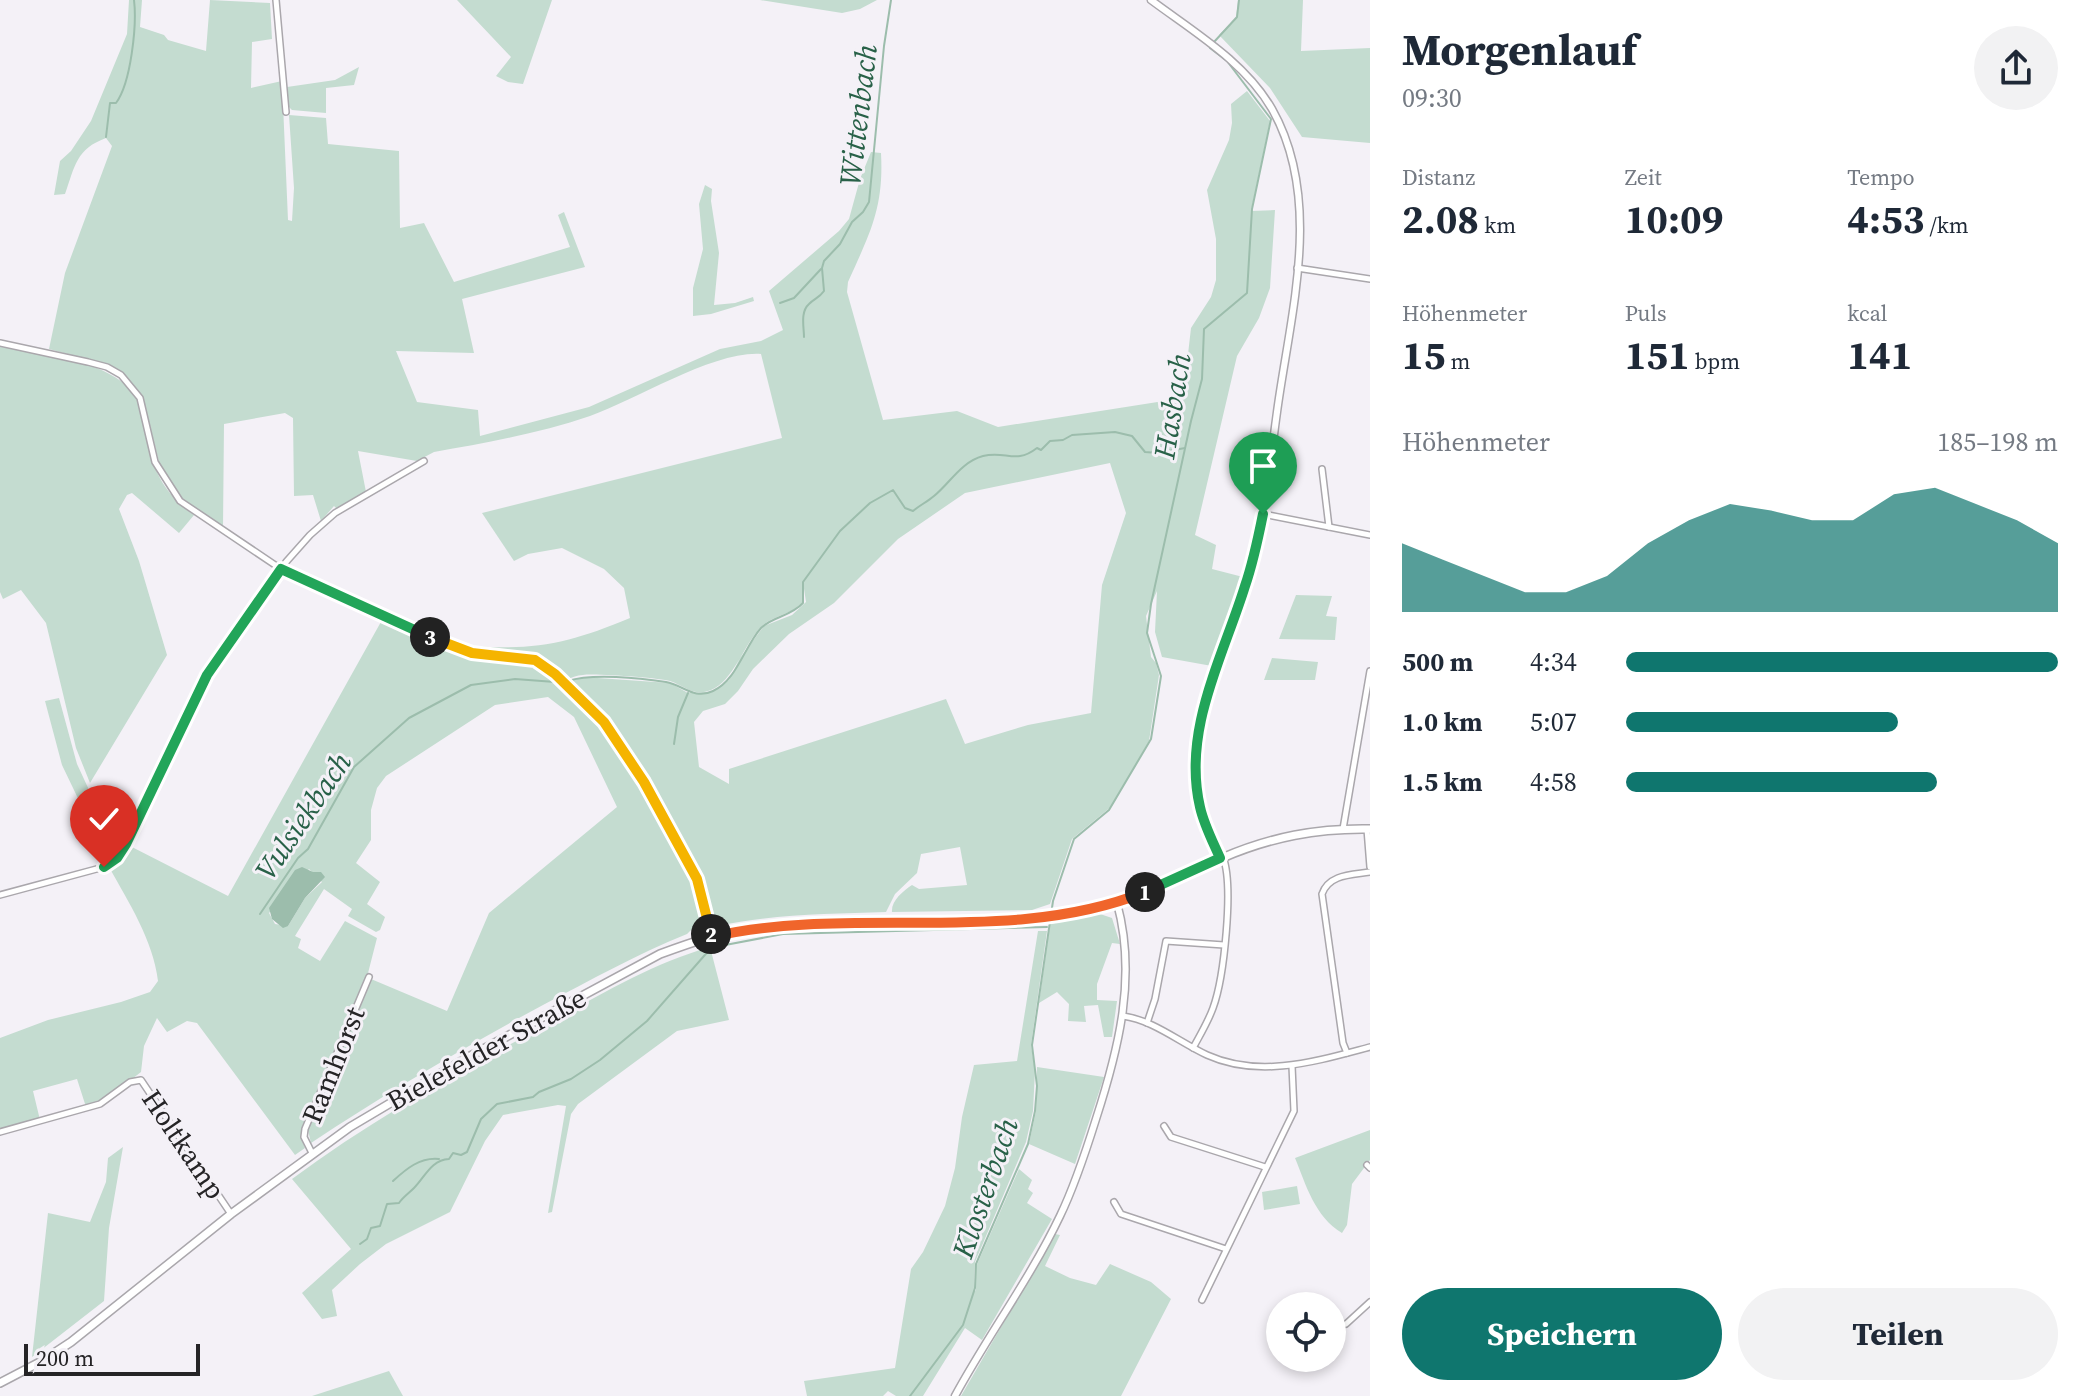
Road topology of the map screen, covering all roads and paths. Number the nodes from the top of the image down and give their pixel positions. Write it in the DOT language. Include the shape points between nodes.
graph roads {
  1 [pos="276,0"];
  2 [pos="1151,0"];
  3 [pos="286,112"];
  4 [pos="1297,268"];
  5 [pos="1370,279"];
  6 [pos="0,343"];
  7 [pos="424,461"];
  8 [pos="1322,469"];
  9 [pos="1263,514"];
  10 [pos="1329,527"];
  11 [pos="1370,535"];
  12 [pos="280,570"];
  13 [pos="1370,671"];
  14 [pos="1362,716"];
  15 [pos="1370,718"];
  16 [pos="1343,829"];
  17 [pos="1369,829"];
  18 [pos="1222,858"];
  19 [pos="1370,870"];
  20 [pos="0,895"];
  21 [pos="1117,903"];
  22 [pos="711,937"];
  23 [pos="1224,945"];
  24 [pos="369,977"];
  25 [pos="1123,1016"];
  26 [pos="1147,1023"];
  27 [pos="1370,1047"];
  28 [pos="1193,1048"];
  29 [pos="1347,1053"];
  30 [pos="1292,1066"];
  31 [pos="1164,1126"];
  32 [pos="0,1132"];
  33 [pos="312,1153"];
  34 [pos="1265,1167"];
  35 [pos="1114,1202"];
  36 [pos="231,1214"];
  37 [pos="1226,1249"];
  38 [pos="1202,1300"];
  39 [pos="1370,1302"];
  40 [pos="1346,1324"];
  41 [pos="0,1383"];
  42 [pos="955,1396"];
  1 -- 3 [label="street"];
  2 -- 4 [label="street" via="1217,48 1261,93 1295,169"];
  4 -- 5 [label="street"];
  4 -- 9 [label="street"];
  6 -- 12 [label="street" via="107,367 121,375 140,398 155,462 170,490"];
  7 -- 12 [label="street" via="323,522"];
  8 -- 10 [label="street"];
  9 -- 10 [label="street"];
  9 -- 18 [label="street" via="1198,738 1199,805"];
  10 -- 11 [label="street"];
  12 -- 20 [label="street" via="207,675 117,858 104,867"];
  12 -- 22 [label="street" via="463,650 535,660 567,685 604,722 644,782 697,879"];
  13 -- 14 [label="street"];
  14 -- 15 [label="street"];
  14 -- 16 [label="street"];
  16 -- 17 [label="main road, Bielefelder Straße"];
  16 -- 18 [label="main road, Bielefelder Straße" via="1281,837"];
  17 -- 19 [label="street"];
  18 -- 21 [label="main road, Bielefelder Straße"];
  18 -- 23 [label="street" via="1227,871"];
  19 -- 29 [label="street" via="1334,879 1322,894"];
  21 -- 22 [label="main road, Bielefelder Straße" via="1050,917 798,923"];
  21 -- 25 [label="street" via="1127,965"];
  22 -- 33 [label="main road, Bielefelder Straße" via="616,976 402,1095"];
  23 -- 26 [label="street" via="1166,941"];
  23 -- 28 [label="street" via="1213,1009"];
  24 -- 33 [label="street, Ramhorst" via="305,1129"];
  25 -- 26 [label="street"];
  25 -- 42 [label="street" via="1111,1072 1060,1215"];
  26 -- 28 [label="street"];
  27 -- 29 [label="street"];
  28 -- 30 [label="street" via="1249,1066"];
  29 -- 30 [label="street"];
  30 -- 34 [label="street" via="1294,1111"];
  31 -- 34 [label="street" via="1171,1137"];
  32 -- 36 [label="street, Holtkamp" via="100,1104 141,1080"];
  33 -- 36 [label="main road, Bielefelder Straße"];
  34 -- 37 [label="street"];
  35 -- 37 [label="street" via="1121,1214"];
  36 -- 41 [label="main road, Bielefelder Straße" via="71,1342"];
  37 -- 38 [label="street"];
  39 -- 40 [label="street"];
}
